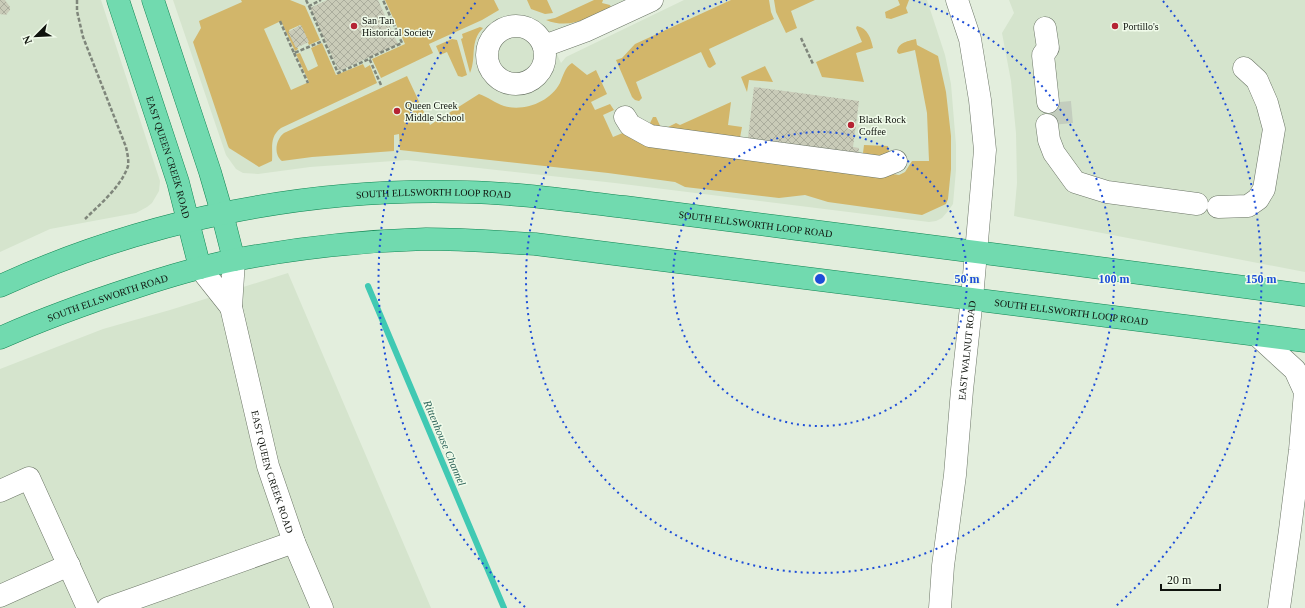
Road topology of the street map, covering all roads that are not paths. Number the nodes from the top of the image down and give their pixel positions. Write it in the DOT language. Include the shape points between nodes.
graph roads {
  1 [pos="118,0"];
  2 [pos="153,0"];
  3 [pos="652,0"];
  4 [pos="957,0"];
  5 [pos="1046,38"];
  6 [pos="544,46"];
  7 [pos="1244,68"];
  8 [pos="1054,102"];
  9 [pos="625,117"];
  10 [pos="1055,124"];
  11 [pos="896,162"];
  12 [pos="1197,204"];
  13 [pos="1218,207"];
  14 [pos="205,217"];
  15 [pos="976,252"];
  16 [pos="217,264"];
  17 [pos="0,286"];
  18 [pos="1305,295"];
  19 [pos="972,298"];
  20 [pos="230,307"];
  21 [pos="1259,336"];
  22 [pos="0,338"];
  23 [pos="1305,341"];
  24 [pos="1305,392"];
  25 [pos="1304,415"];
  26 [pos="0,490"];
  27 [pos="294,542"];
  28 [pos="69,565"];
  29 [pos="0,596"];
  30 [pos="88,608"];
  31 [pos="108,608"];
  32 [pos="322,608"];
  33 [pos="940,608"];
  34 [pos="1279,608"];
  1 -- 14 [label="main road, EAST QUEEN CREEK ROAD" via="178,182"];
  2 -- 14 [label="main road, EAST QUEEN CREEK ROAD"];
  3 -- 6 [label="street" via="585,31"];
  4 -- 15 [label="street, EAST WALNUT ROAD" via="970,40 985,150"];
  5 -- 8 [label="street" via="1054,54"];
  7 -- 13 [label="street" via="1258,80 1268,103 1274,129 1264,189 1258,199 1248,206"];
  9 -- 11 [label="street" via="630,125 650,136 881,167"];
  10 -- 12 [label="street" via="1062,142 1054,153 1075,182 1107,192"];
  14 -- 15 [label="main road, SOUTH ELLSWORTH LOOP ROAD" via="316,198 372,193 510,194"];
  14 -- 16 [label="main road, EAST QUEEN CREEK ROAD"];
  14 -- 16 [label="main road, EAST QUEEN CREEK ROAD"];
  14 -- 17 [label="main road" via="101,247 41,268"];
  15 -- 18 [label="main road, SOUTH ELLSWORTH LOOP ROAD"];
  15 -- 19 [label="street, EAST WALNUT ROAD"];
  16 -- 19 [label="main road, SOUTH ELLSWORTH LOOP ROAD" via="367,242 474,240 534,244"];
  16 -- 20 [label="street, EAST QUEEN CREEK ROAD"];
  16 -- 20 [label="street, EAST QUEEN CREEK ROAD"];
  16 -- 22 [label="main road, SOUTH ELLSWORTH ROAD" via="82,304"];
  19 -- 21 [label="main road, SOUTH ELLSWORTH LOOP ROAD"];
  19 -- 33 [label="street, EAST WALNUT ROAD"];
  20 -- 27 [label="street, EAST QUEEN CREEK ROAD" via="268,466"];
  21 -- 23 [label="main road, SOUTH ELLSWORTH LOOP ROAD"];
  21 -- 24 [label="street" via="1295,370"];
  24 -- 25 [label="street"];
  25 -- 34 [label="street"];
  26 -- 28 [label="street" via="29,478"];
  27 -- 31 [label="street"];
  27 -- 32 [label="street, EAST QUEEN CREEK ROAD"];
  28 -- 29 [label="street"];
  28 -- 30 [label="street"];
}
